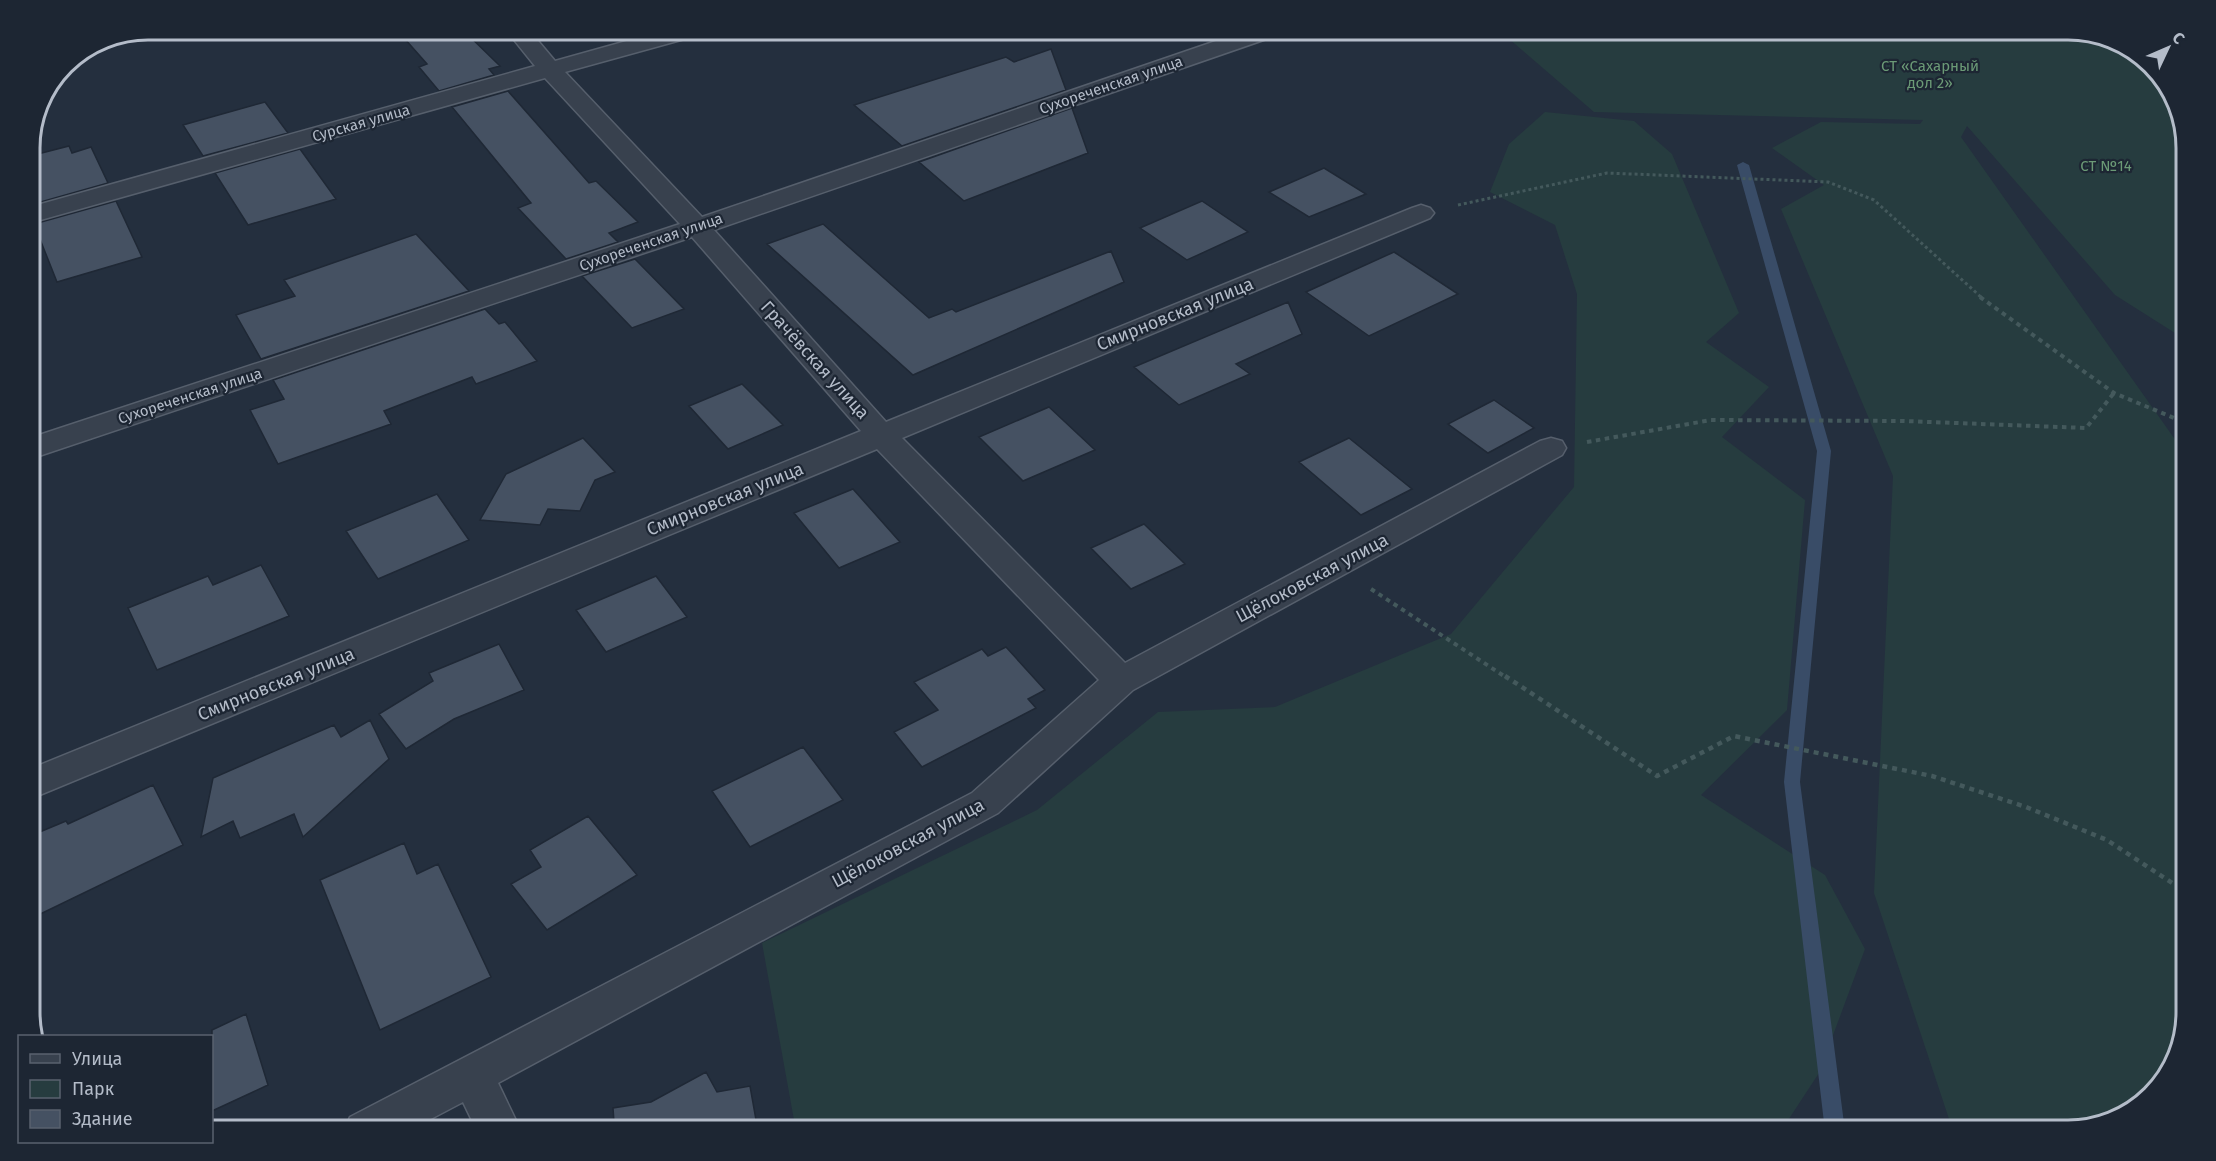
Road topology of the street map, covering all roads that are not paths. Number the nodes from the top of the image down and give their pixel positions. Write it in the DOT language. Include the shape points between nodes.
graph roads {
  1 [pos="526,40"];
  2 [pos="656,40"];
  3 [pos="1241,40"];
  4 [pos="551,70"];
  5 [pos="41,212"];
  6 [pos="1420,213"];
  7 [pos="697,227"];
  8 [pos="881,435"];
  9 [pos="41,444"];
  10 [pos="1551,448"];
  11 [pos="1122,681"];
  12 [pos="41,780"];
  13 [pos="471,1075"];
  14 [pos="387,1120"];
  15 [pos="494,1120"];
  1 -- 4 [label="street, Грачёвская улица"];
  2 -- 4 [label="street, Сурская улица"];
  3 -- 7 [label="street, Сухореченская улица"];
  4 -- 5 [label="street, Сурская улица"];
  4 -- 7 [label="street, Грачёвская улица"];
  6 -- 8 [label="street, Смирновская улица"];
  7 -- 8 [label="street, Грачёвская улица"];
  7 -- 9 [label="street, Сухореченская улица"];
  8 -- 11 [label="street, Грачёвская улица"];
  8 -- 12 [label="street, Смирновская улица"];
  10 -- 11 [label="street, Щёлоковская улица"];
  11 -- 13 [label="street, Щёлоковская улица" via="984,803"];
  13 -- 14 [label="street, Щёлоковская улица"];
  13 -- 15 [label="street"];
}
